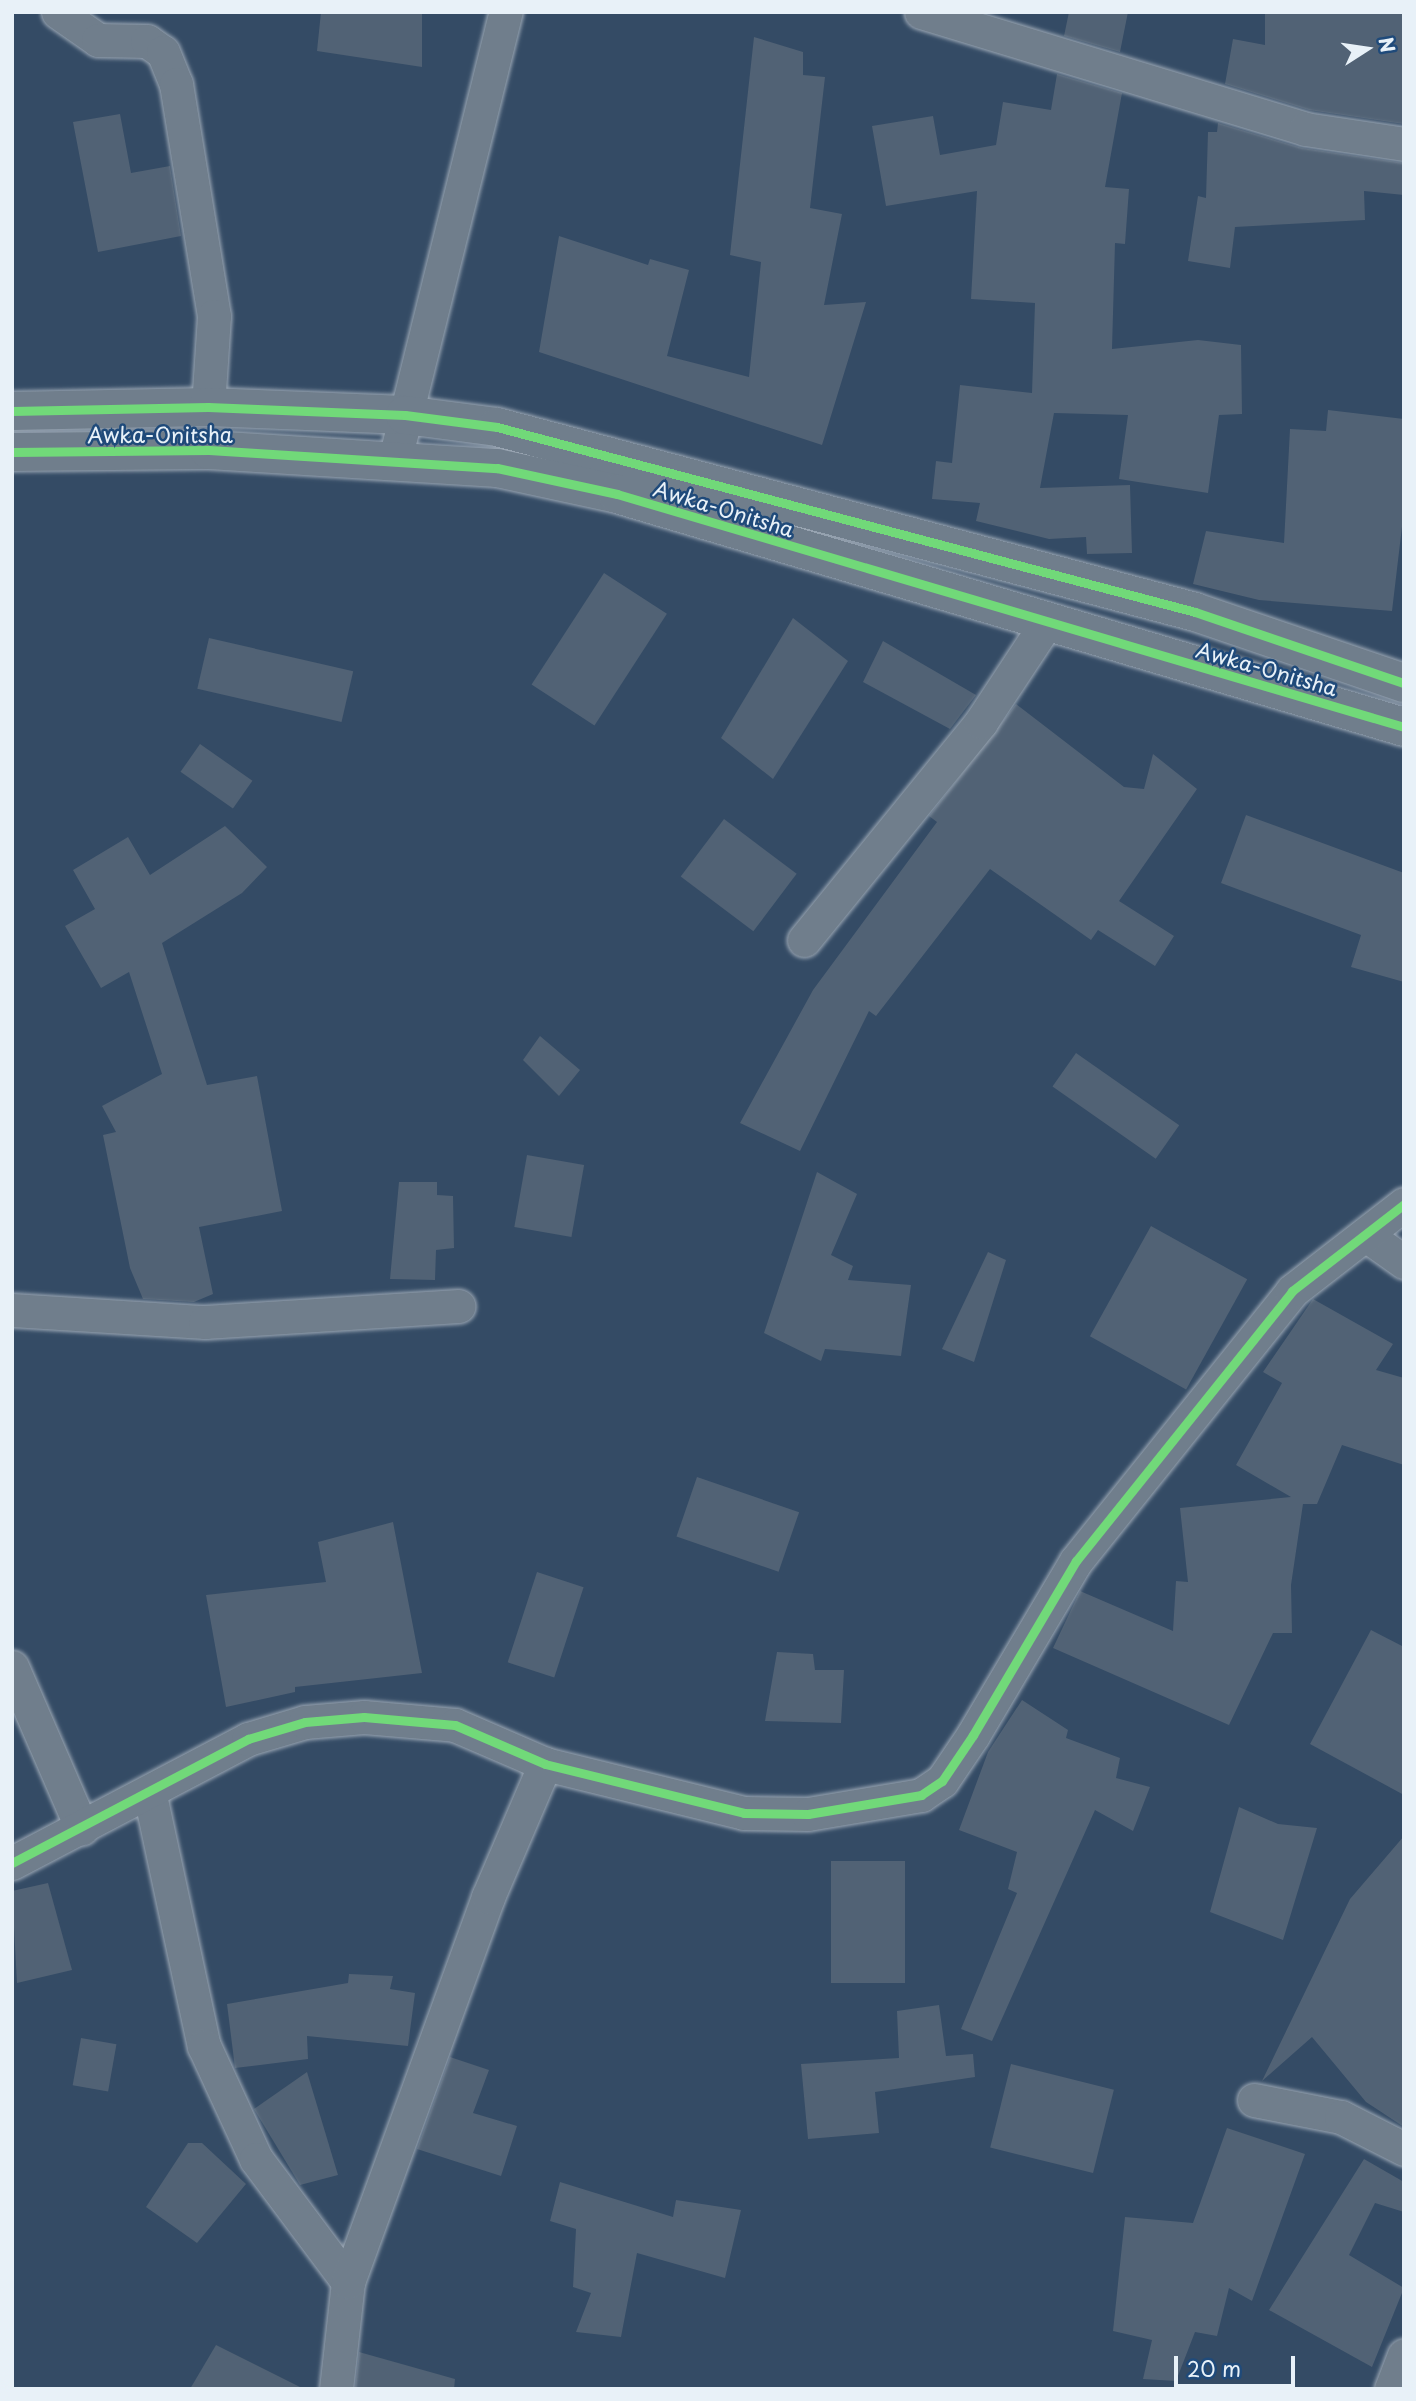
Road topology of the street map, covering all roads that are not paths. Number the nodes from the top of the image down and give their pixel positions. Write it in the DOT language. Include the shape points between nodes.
graph roads {
  1 [pos="58,12"];
  2 [pos="506,12"];
  3 [pos="921,12"];
  4 [pos="1404,144"];
  5 [pos="208,407"];
  6 [pos="12,411"];
  7 [pos="405,415"];
  8 [pos="12,453"];
  9 [pos="395,459"];
  10 [pos="1045,625"];
  11 [pos="1404,683"];
  12 [pos="1404,727"];
  13 [pos="804,940"];
  14 [pos="1404,1204"];
  15 [pos="1366,1236"];
  16 [pos="1404,1262"];
  17 [pos="458,1306"];
  18 [pos="12,1310"];
  19 [pos="12,1667"];
  20 [pos="545,1765"];
  21 [pos="150,1795"];
  22 [pos="82,1829"];
  23 [pos="12,1863"];
  24 [pos="1254,2100"];
  25 [pos="1404,2148"];
  26 [pos="348,2282"];
  27 [pos="1404,2355"];
  28 [pos="335,2389"];
  29 [pos="1391,2389"];
  1 -- 5 [label="street" via="98,40 147,41 163,52 176,84 214,316"];
  2 -- 7 [label="street"];
  3 -- 4 [label="street" via="1305,129"];
  5 -- 6 [label="main road, Awka-Onitsha"];
  5 -- 7 [label="main road, Awka-Onitsha"];
  7 -- 9 [label="street"];
  7 -- 11 [label="main road, Awka-Onitsha" via="497,427 762,493 1195,612"];
  8 -- 9 [label="main road, Awka-Onitsha" via="209,450"];
  9 -- 10 [label="main road, Awka-Onitsha" via="497,468 617,494"];
  10 -- 12 [label="main road, Awka-Onitsha"];
  10 -- 13 [label="street" via="981,722"];
  14 -- 15 [label="street"];
  15 -- 16 [label="street"];
  15 -- 20 [label="street" via="1293,1291 1076,1561 973,1735 942,1781 921,1795 808,1814 744,1813"];
  17 -- 18 [label="street" via="205,1322"];
  19 -- 22 [label="street"];
  20 -- 21 [label="street" via="454,1725 364,1717 304,1722 248,1739"];
  20 -- 26 [label="street" via="488,1898"];
  21 -- 22 [label="street"];
  21 -- 26 [label="street" via="214,2070 256,2159"];
  22 -- 23 [label="street"];
  24 -- 25 [label="street" via="1341,2117"];
  26 -- 28 [label="street"];
  27 -- 29 [label="street"];
}
